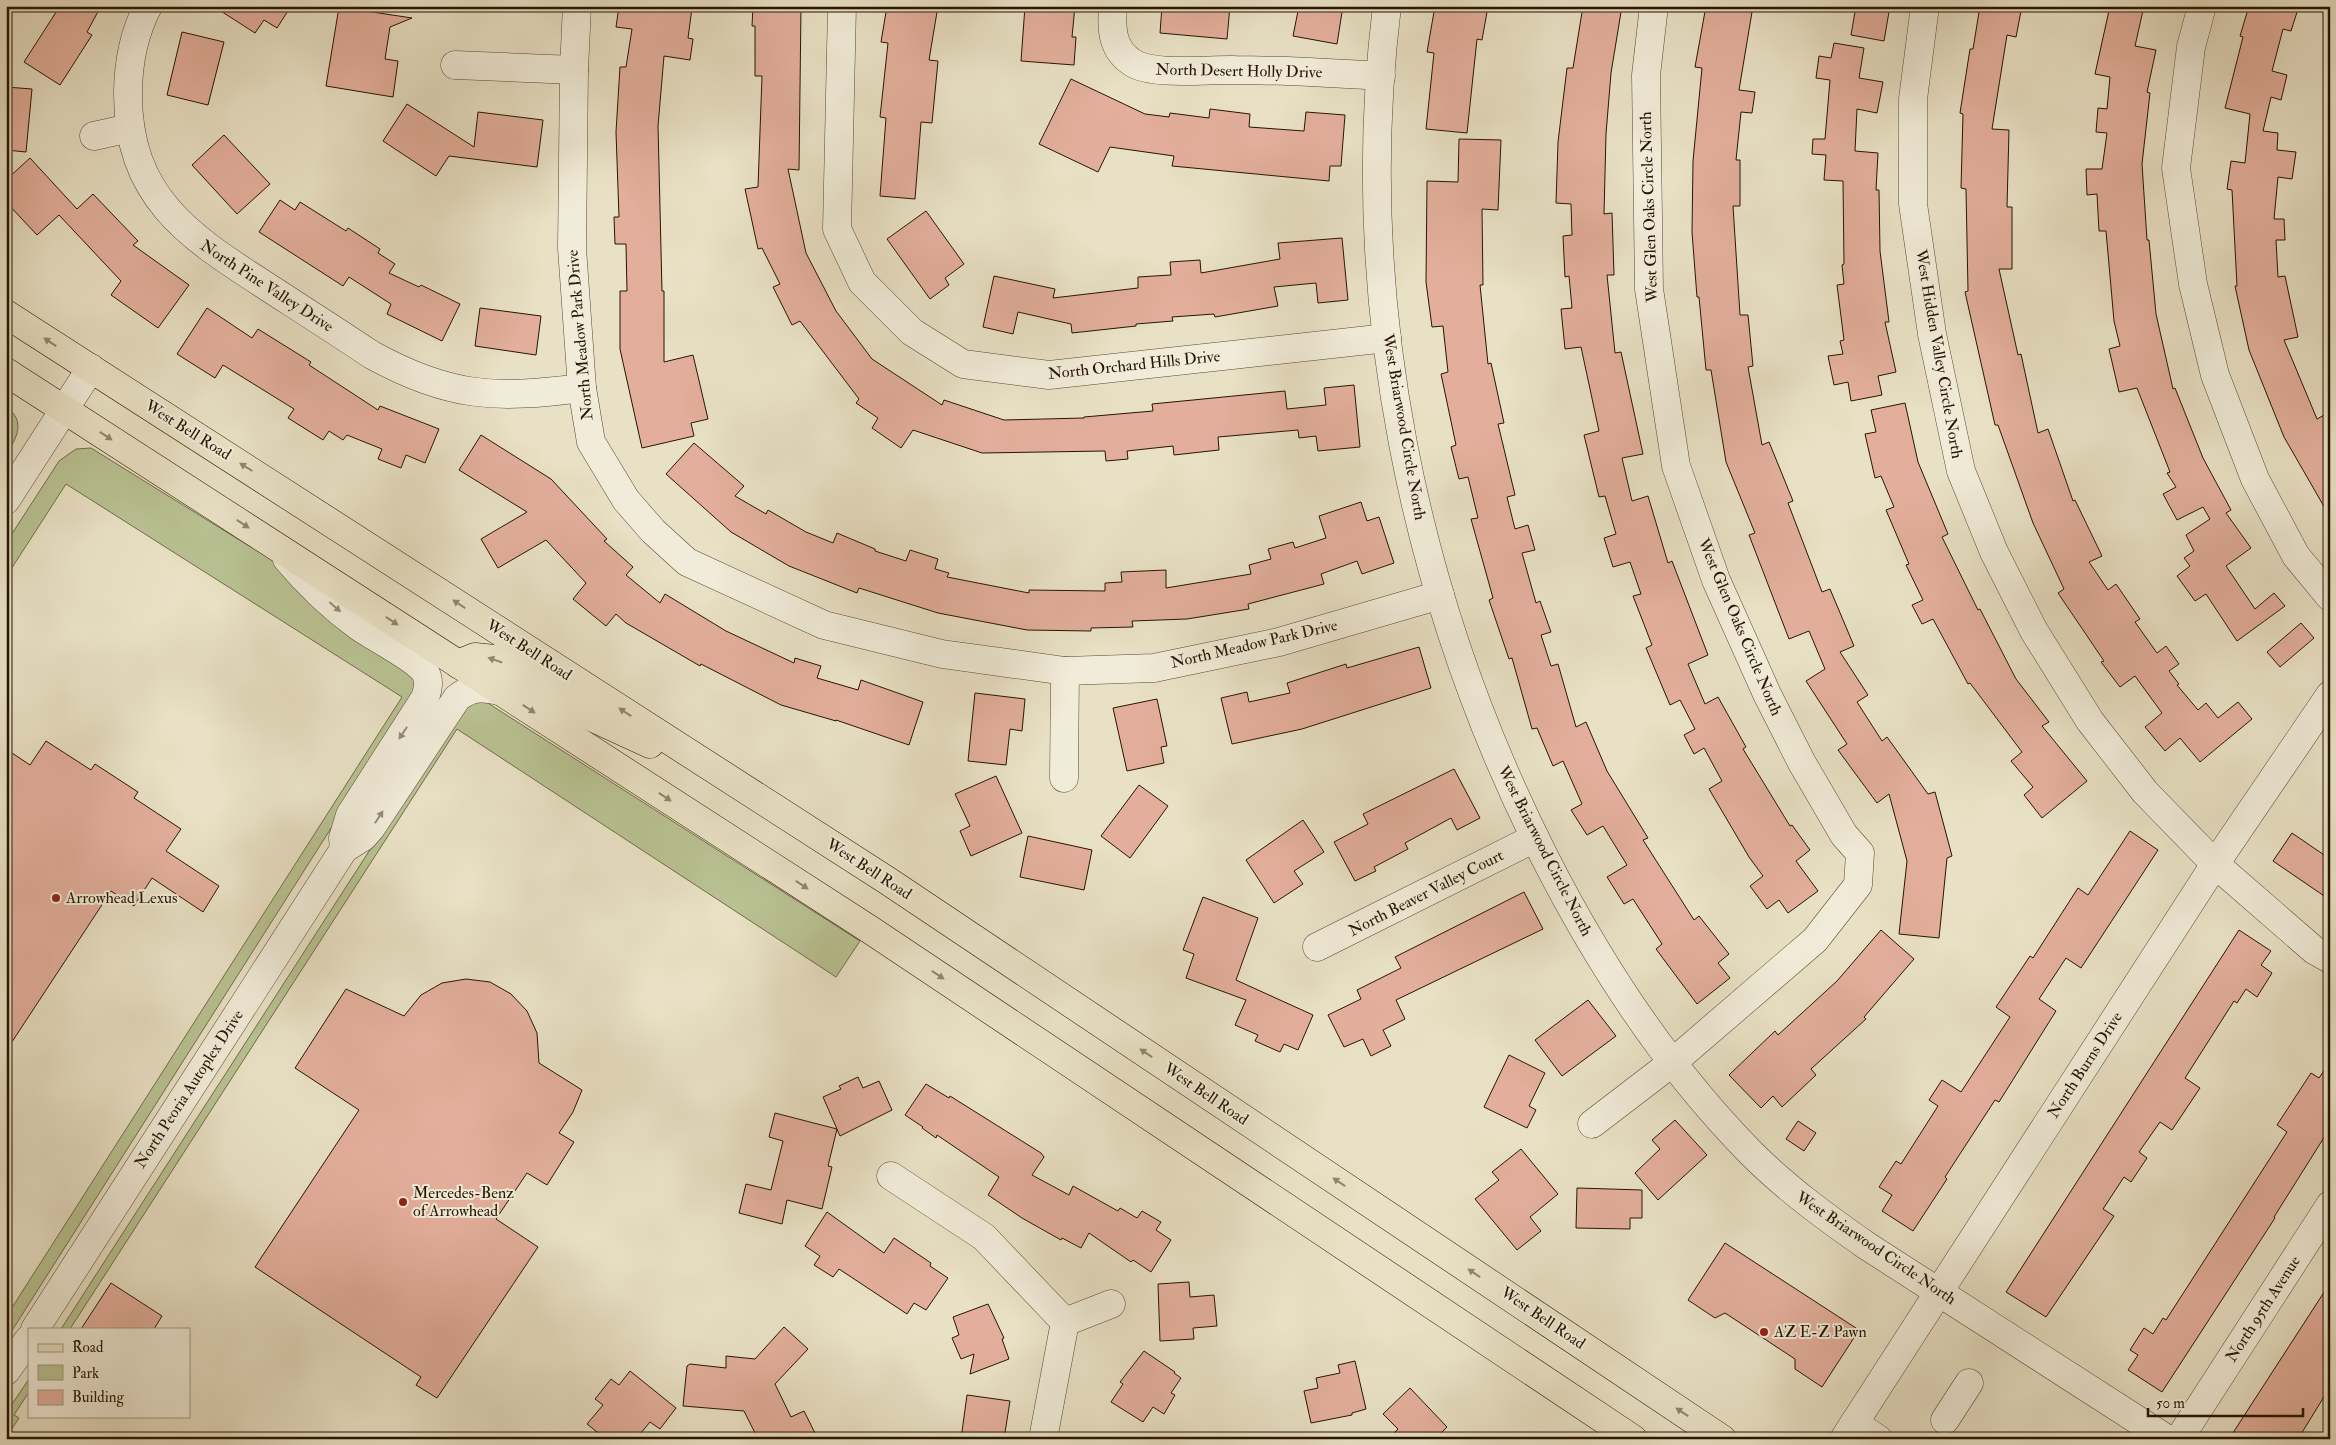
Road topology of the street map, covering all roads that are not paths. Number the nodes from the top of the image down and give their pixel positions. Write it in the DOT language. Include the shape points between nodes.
graph roads {
  1 [pos="148,6"];
  2 [pos="577,6"];
  3 [pos="842,6"];
  4 [pos="1113,6"];
  5 [pos="1387,6"];
  6 [pos="1654,6"];
  7 [pos="1925,6"];
  8 [pos="2202,6"];
  9 [pos="455,65"];
  10 [pos="574,70"];
  11 [pos="1381,76"];
  12 [pos="130,128"];
  13 [pos="94,136"];
  14 [pos="6,314"];
  15 [pos="1387,338"];
  16 [pos="91,368"];
  17 [pos="6,372"];
  18 [pos="582,388"];
  19 [pos="65,410"];
  20 [pos="6,500"];
  21 [pos="278,547"];
  22 [pos="1440,595"];
  23 [pos="2330,597"];
  24 [pos="458,664"];
  25 [pos="1065,671"];
  26 [pos="503,692"];
  27 [pos="2330,695"];
  28 [pos="425,698"];
  29 [pos="695,758"];
  30 [pos="1064,778"];
  31 [pos="1535,838"];
  32 [pos="344,849"];
  33 [pos="2214,864"];
  34 [pos="1317,947"];
  35 [pos="2330,959"];
  36 [pos="1673,1062"];
  37 [pos="1592,1124"];
  38 [pos="891,1176"];
  39 [pos="2330,1205"];
  40 [pos="1939,1292"];
  41 [pos="1111,1304"];
  42 [pos="1065,1322"];
  43 [pos="36,1328"];
  44 [pos="28,1340"];
  45 [pos="6,1371"];
  46 [pos="1969,1383"];
  47 [pos="1849,1431"];
  48 [pos="1938,1431"];
  49 [pos="1625,1437"];
  50 [pos="1043,1439"];
  51 [pos="1722,1439"];
  52 [pos="1878,1439"];
  53 [pos="2167,1439"];
  54 [pos="2179,1439"];
  1 -- 12 [label="street, North Pine Valley Drive" via="130,59"];
  2 -- 10 [label="street, North Meadow Park Drive"];
  3 -- 15 [label="street, North Orchard Hills Drive" via="837,229 862,282 912,332 963,364 1049,375"];
  4 -- 11 [label="street, North Desert Holly Drive" via="1111,24 1117,48 1125,57 1146,69"];
  5 -- 11 [label="street, West Briarwood Circle North"];
  6 -- 36 [label="street, West Glen Oaks Circle North" via="1646,75 1649,289 1676,466 1716,580 1767,694 1844,835 1860,853 1858,885 1815,940"];
  7 -- 33 [label="street, West Hidden Valley Circle North" via="1913,99 1914,204 1932,334 1961,471 1994,552 2034,631 2090,721 2146,792"];
  8 -- 23 [label="street" via="2191,47 2176,168 2193,284 2215,375 2255,479 2296,556"];
  9 -- 10 [label="street"];
  10 -- 18 [label="street, North Meadow Park Drive" via="572,248"];
  11 -- 15 [label="street, West Briarwood Circle North" via="1377,142 1378,209"];
  12 -- 13 [label="street"];
  12 -- 18 [label="street, North Pine Valley Drive" via="152,190 182,226 213,252 372,355 424,380 477,393 526,395"];
  16 -- 14 [label="main road, West Bell Road, one-way"];
  15 -- 22 [label="street, West Briarwood Circle North" via="1407,465"];
  16 -- 19 [label="street"];
  29 -- 16 [label="main road, West Bell Road, one-way"];
  17 -- 19 [label="main road"];
  18 -- 25 [label="street, North Meadow Park Drive" via="591,442 626,500 653,532 688,562 824,625 942,654"];
  19 -- 20 [label="street"];
  19 -- 21 [label="main road, one-way"];
  21 -- 24 [label="main road, one-way"];
  21 -- 28 [label="street, one-way" via="295,569 338,610 420,666 428,680"];
  22 -- 25 [label="street, North Meadow Park Drive" via="1279,642 1154,668"];
  22 -- 31 [label="street, West Briarwood Circle North" via="1459,660 1482,720"];
  24 -- 26 [label="main road"];
  24 -- 28 [label="street, North Peoria Autoplex Drive"];
  29 -- 24 [label="main road, one-way" via="643,742 616,729 495,659 475,657"];
  25 -- 30 [label="street"];
  32 -- 26 [label="street, North Peoria Autoplex Drive, one-way" via="371,828 457,698 474,689"];
  26 -- 49 [label="main road, one-way" via="869,929"];
  27 -- 33 [label="street, North Burns Drive"];
  28 -- 32 [label="street, North Peoria Autoplex Drive, one-way" via="350,815 342,838"];
  51 -- 29 [label="main road, West Bell Road, one-way" via="888,881"];
  31 -- 34 [label="street, North Beaver Valley Court"];
  31 -- 36 [label="street, West Briarwood Circle North" via="1594,947"];
  32 -- 43 [label="street, North Peoria Autoplex Drive"];
  33 -- 35 [label="street, West Hidden Valley Circle North" via="2314,950"];
  33 -- 40 [label="street, North Burns Drive"];
  36 -- 37 [label="street, West Glen Oaks Circle North"];
  36 -- 40 [label="street, West Briarwood Circle North" via="1712,1112 1785,1185 1842,1229"];
  38 -- 42 [label="street" via="984,1237"];
  39 -- 54 [label="street, North 95th Avenue"];
  40 -- 47 [label="street, North Burns Drive"];
  40 -- 53 [label="street, West Briarwood Circle North"];
  41 -- 42 [label="street"];
  42 -- 50 [label="street"];
  44 -- 45 [label="street"];
  46 -- 48 [label="street"];
  47 -- 52 [label="street"];
}
